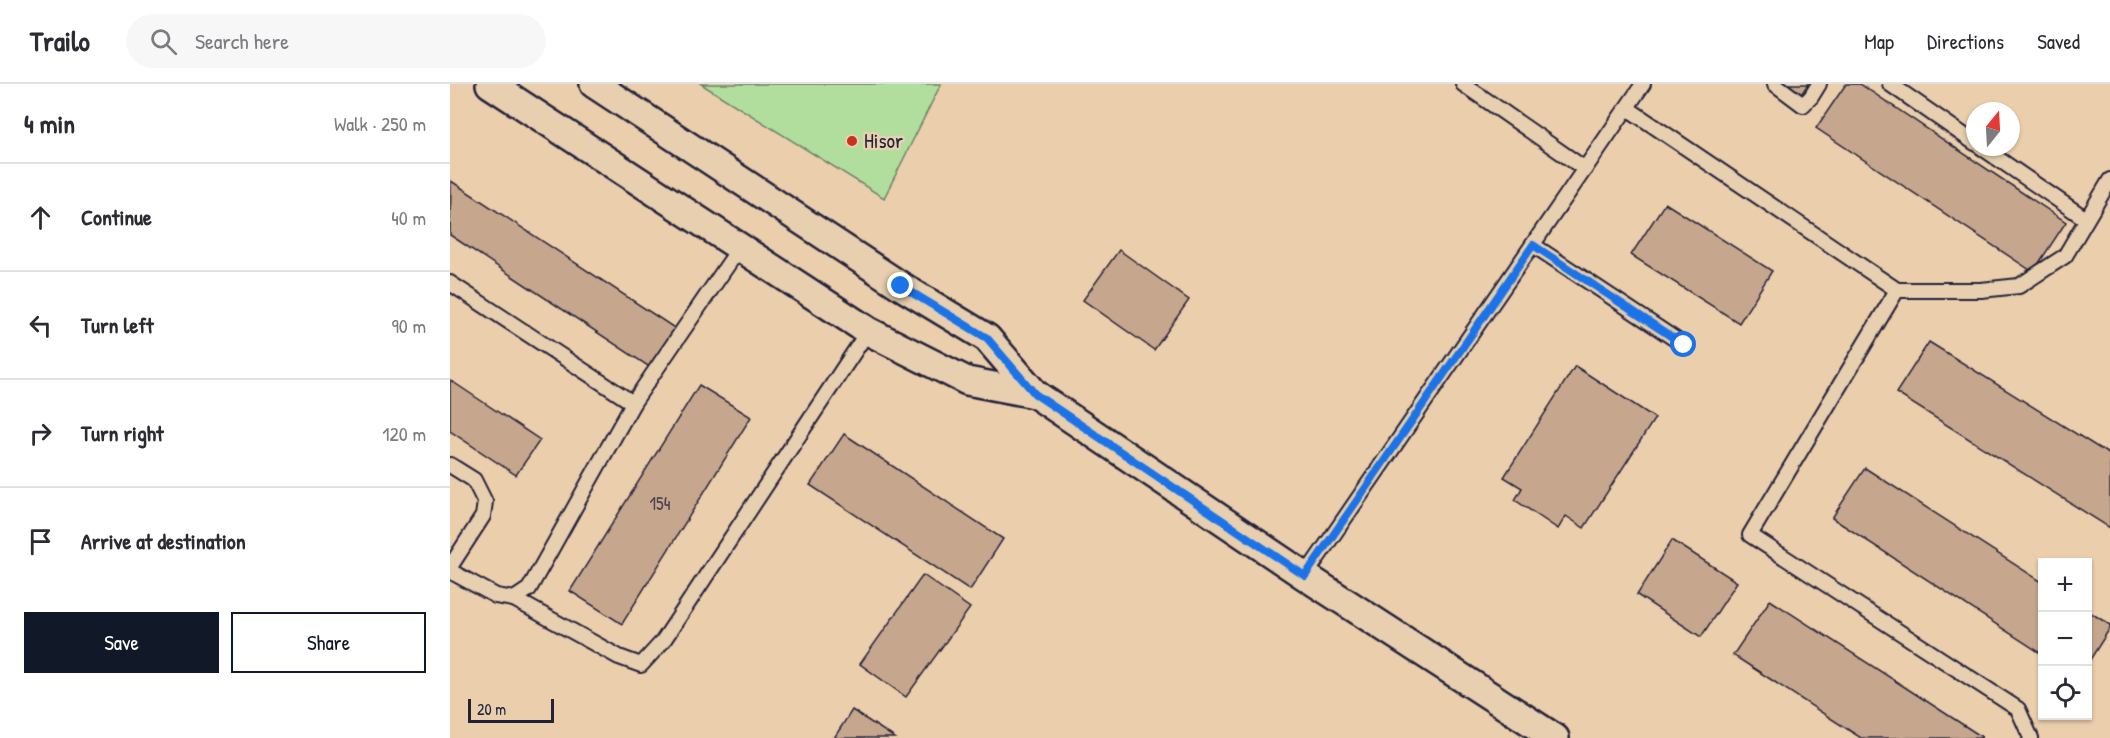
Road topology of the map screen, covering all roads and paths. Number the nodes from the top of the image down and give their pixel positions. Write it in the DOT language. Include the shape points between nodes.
graph roads {
  1 [pos="490,84"];
  2 [pos="594,84"];
  3 [pos="1463,84"];
  4 [pos="1643,84"];
  5 [pos="1776,84"];
  6 [pos="1818,84"];
  7 [pos="1890,84"];
  8 [pos="1627,108"];
  9 [pos="1966,136"];
  10 [pos="1995,156"];
  11 [pos="1585,170"];
  12 [pos="2110,180"];
  13 [pos="2086,219"];
  14 [pos="1533,245"];
  15 [pos="740,247"];
  16 [pos="450,283"];
  17 [pos="1897,290"];
  18 [pos="868,331"];
  19 [pos="1684,345"];
  20 [pos="1035,394"];
  21 [pos="633,403"];
  22 [pos="450,465"];
  23 [pos="450,569"];
  24 [pos="1305,576"];
  25 [pos="514,598"];
  26 [pos="1556,738"];
  27 [pos="2031,738"];
  1 -- 15 [label="street"];
  2 -- 20 [label="street" via="901,286 987,338"];
  3 -- 11 [label="lane"];
  4 -- 8 [label="lane"];
  5 -- 6 [label="lane" via="1803,105"];
  7 -- 9 [label="lane"];
  8 -- 11 [label="lane"];
  8 -- 17 [label="lane"];
  10 -- 13 [label="lane"];
  11 -- 14 [label="lane"];
  12 -- 13 [label="lane"];
  13 -- 17 [label="lane" via="2066,256 2019,286"];
  14 -- 19 [label="lane"];
  14 -- 24 [label="lane"];
  15 -- 18 [label="street"];
  15 -- 21 [label="lane"];
  16 -- 21 [label="lane"];
  17 -- 27 [label="lane" via="1750,535 2018,709"];
  18 -- 20 [label="street" via="967,381"];
  18 -- 25 [label="lane" via="663,641 641,664 619,657"];
  20 -- 24 [label="street"];
  21 -- 25 [label="lane" via="529,589"];
  22 -- 23 [label="lane" via="474,480 485,502 483,516"];
  23 -- 25 [label="lane" via="496,596"];
  24 -- 26 [label="street"];
}
